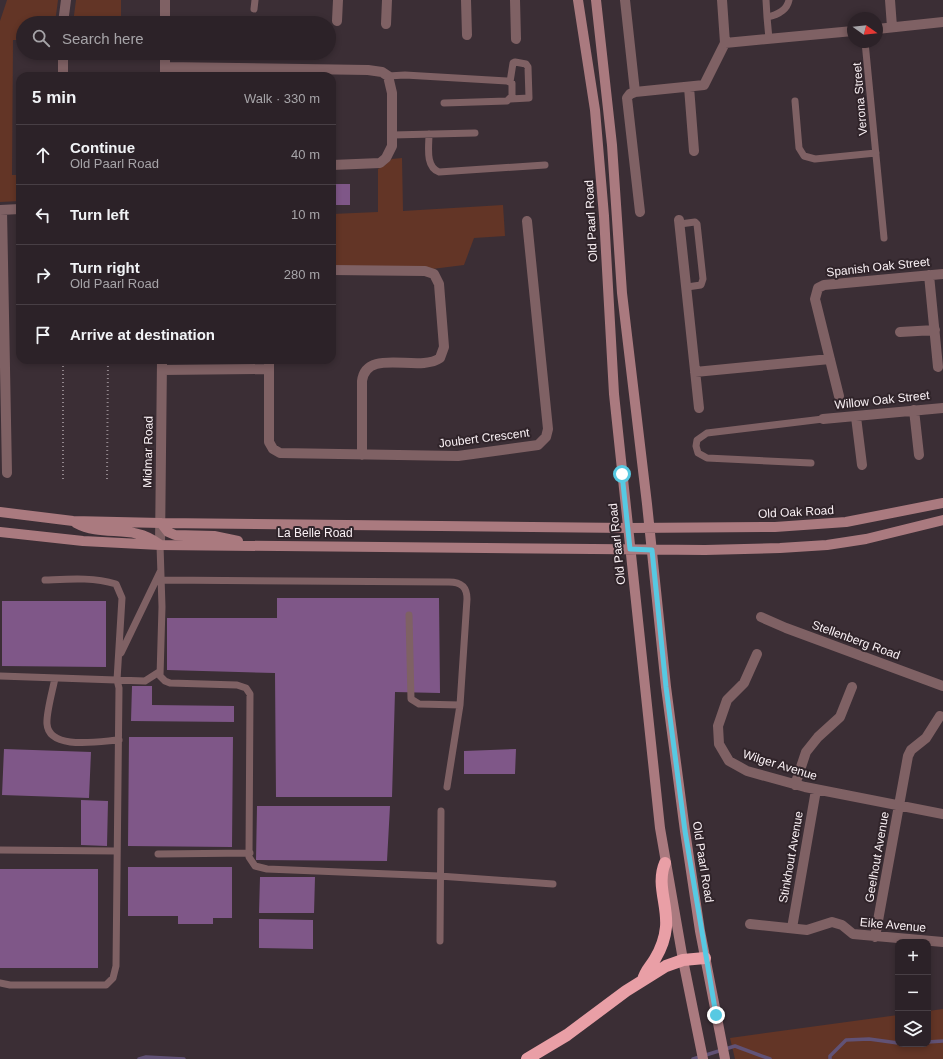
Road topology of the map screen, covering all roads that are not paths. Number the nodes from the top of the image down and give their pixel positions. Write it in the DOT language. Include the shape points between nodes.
graph roads {
  1 [pos="66,0"];
  2 [pos="165,0"];
  3 [pos="255,0"];
  4 [pos="338,0"];
  5 [pos="387,0"];
  6 [pos="466,0"];
  7 [pos="516,0"];
  8 [pos="578,0"];
  9 [pos="596,0"];
  10 [pos="625,0"];
  11 [pos="722,0"];
  12 [pos="766,0"];
  13 [pos="789,0"];
  14 [pos="890,0"];
  15 [pos="254,9"];
  16 [pos="64,16"];
  17 [pos="165,16"];
  18 [pos="768,17"];
  19 [pos="337,20"];
  20 [pos="943,22"];
  21 [pos="386,24"];
  22 [pos="892,27"];
  23 [pos="883,28"];
  24 [pos="847,32"];
  25 [pos="467,35"];
  26 [pos="769,39"];
  27 [pos="516,40"];
  28 [pos="725,43"];
  29 [pos="866,48"];
  30 [pos="63,60"];
  31 [pos="165,60"];
  32 [pos="62,72"];
  33 [pos="165,72"];
  34 [pos="385,74"];
  35 [pos="510,82"];
  36 [pos="689,87"];
  37 [pos="635,92"];
  38 [pos="510,99"];
  39 [pos="795,101"];
  40 [pos="444,103"];
  41 [pos="475,133"];
  42 [pos="429,134"];
  43 [pos="392,135"];
  44 [pos="694,151"];
  45 [pos="876,153"];
  46 [pos="336,165"];
  47 [pos="545,165"];
  48 [pos="1,210"];
  49 [pos="16,210"];
  50 [pos="640,212"];
  51 [pos="527,221"];
  52 [pos="680,222"];
  53 [pos="884,238"];
  54 [pos="336,270"];
  55 [pos="943,274"];
  56 [pos="929,275"];
  57 [pos="686,287"];
  58 [pos="935,330"];
  59 [pos="900,332"];
  60 [pos="830,359"];
  61 [pos="162,365"];
  62 [pos="269,365"];
  63 [pos="938,367"];
  64 [pos="695,372"];
  65 [pos="839,396"];
  66 [pos="699,408"];
  67 [pos="943,408"];
  68 [pos="914,410"];
  69 [pos="856,417"];
  70 [pos="823,419"];
  71 [pos="362,455"];
  72 [pos="919,455"];
  73 [pos="811,463"];
  74 [pos="862,465"];
  75 [pos="7,473"];
  76 [pos="943,503"];
  77 [pos="0,512"];
  78 [pos="943,520"];
  79 [pos="73,521"];
  80 [pos="161,523"];
  81 [pos="628,528"];
  82 [pos="649,528"];
  83 [pos="0,532"];
  84 [pos="160,545"];
  85 [pos="253,545"];
  86 [pos="630,549"];
  87 [pos="652,550"];
  88 [pos="160,570"];
  89 [pos="45,580"];
  90 [pos="161,580"];
  91 [pos="410,615"];
  92 [pos="761,617"];
  93 [pos="757,654"];
  94 [pos="120,655"];
  95 [pos="159,672"];
  96 [pos="0,676"];
  97 [pos="55,678"];
  98 [pos="117,680"];
  99 [pos="943,686"];
  100 [pos="852,687"];
  101 [pos="460,705"];
  102 [pos="940,716"];
  103 [pos="119,740"];
  104 [pos="795,785"];
  105 [pos="447,787"];
  106 [pos="816,790"];
  107 [pos="899,806"];
  108 [pos="441,811"];
  109 [pos="943,814"];
  110 [pos="0,850"];
  111 [pos="117,851"];
  112 [pos="250,853"];
  113 [pos="158,854"];
  114 [pos="665,863"];
  115 [pos="439,876"];
  116 [pos="553,884"];
  117 [pos="750,924"];
  118 [pos="792,928"];
  119 [pos="876,937"];
  120 [pos="440,941"];
  121 [pos="943,942"];
  122 [pos="705,958"];
  123 [pos="682,960"];
  124 [pos="643,980"];
  125 [pos="0,983"];
  126 [pos="527,1059"];
  127 [pos="703,1059"];
  128 [pos="725,1059"];
  1 -- 16 [label="street"];
  2 -- 17 [label="street"];
  3 -- 15 [label="lane"];
  4 -- 19 [label="street"];
  5 -- 21 [label="street"];
  6 -- 25 [label="street"];
  7 -- 27 [label="street"];
  8 -- 81 [label="main road, Old Paarl Road" via="596,117 604,209 614,394"];
  9 -- 82 [label="main road, Old Paarl Road" via="612,145 622,293"];
  10 -- 37 [label="street"];
  11 -- 28 [label="street"];
  12 -- 18 [label="lane"];
  13 -- 18 [label="lane" via="783,10"];
  14 -- 22 [label="street"];
  18 -- 26 [label="lane"];
  20 -- 22 [label="street"];
  22 -- 23 [label="street"];
  24 -- 26 [label="street"];
  26 -- 28 [label="street"];
  28 -- 36 [label="street" via="705,83"];
  29 -- 45 [label="lane, Verona Street"];
  30 -- 32 [label="street"];
  31 -- 33 [label="street"];
  33 -- 34 [label="street" via="368,70"];
  34 -- 35 [label="lane"];
  34 -- 43 [label="street" via="392,93"];
  35 -- 38 [label="lane"];
  35 -- 38 [label="lane" via="513,63 526,64 529,98"];
  36 -- 37 [label="street"];
  36 -- 44 [label="street"];
  37 -- 50 [label="street" via="627,98"];
  38 -- 40 [label="lane"];
  39 -- 45 [label="lane" via="799,148 808,158"];
  41 -- 42 [label="lane"];
  42 -- 43 [label="lane"];
  42 -- 47 [label="lane" via="430,164 439,172"];
  43 -- 46 [label="street" via="392,146 386,158 380,163"];
  45 -- 53 [label="lane, Verona Street"];
  48 -- 49 [label="street"];
  48 -- 75 [label="street"];
  51 -- 71 [label="street, Joubert Crescent" via="548,430 546,437 535,446 472,455"];
  52 -- 57 [label="street"];
  52 -- 57 [label="lane" via="697,224 703,279 701,285"];
  54 -- 71 [label="street" via="430,272 438,278 439,284 444,347 440,358 430,363 375,363 364,373"];
  55 -- 56 [label="street, Spanish Oak Street"];
  56 -- 58 [label="street"];
  56 -- 60 [label="street, Spanish Oak Street" via="824,285 818,288 815,299"];
  57 -- 64 [label="street"];
  58 -- 59 [label="street"];
  58 -- 63 [label="street"];
  60 -- 64 [label="street"];
  60 -- 65 [label="street, Spanish Oak Street"];
  61 -- 62 [label="street"];
  61 -- 80 [label="street, Midmar Road"];
  62 -- 71 [label="street, Joubert Crescent" via="268,438 273,449 287,454"];
  64 -- 66 [label="street"];
  67 -- 68 [label="street, Willow Oak Street"];
  68 -- 69 [label="street, Willow Oak Street"];
  68 -- 72 [label="street"];
  69 -- 70 [label="street, Willow Oak Street"];
  69 -- 74 [label="street"];
  70 -- 73 [label="lane" via="707,433 697,440 698,453 707,458"];
  76 -- 82 [label="main road, Old Oak Road" via="865,519 811,525"];
  77 -- 79 [label="main road, La Belle Road"];
  78 -- 87 [label="main road" via="866,539 827,545"];
  79 -- 80 [label="main road, La Belle Road"];
  79 -- 84 [label="main road" via="83,527 143,534"];
  80 -- 81 [label="main road, La Belle Road"];
  80 -- 84 [label="street, Midmar Road"];
  80 -- 85 [label="main road" via="168,532 175,535 214,536"];
  81 -- 82 [label="main road, Old Oak Road"];
  81 -- 86 [label="main road, Old Paarl Road"];
  82 -- 87 [label="main road, Old Paarl Road"];
  83 -- 84 [label="main road, La Belle Road" via="82,541"];
  84 -- 85 [label="main road, La Belle Road"];
  84 -- 88 [label="lane"];
  85 -- 86 [label="main road, La Belle Road"];
  86 -- 87 [label="main road, La Belle Road"];
  86 -- 114 [label="main road, Old Paarl Road"];
  87 -- 122 [label="main road, Old Paarl Road" via="667,695"];
  88 -- 90 [label="lane"];
  88 -- 94 [label="lane"];
  89 -- 94 [label="lane" via="87,578 116,584 122,598"];
  90 -- 95 [label="lane"];
  90 -- 101 [label="lane" via="458,582 466,589 467,599"];
  91 -- 101 [label="lane" via="411,699 419,704"];
  92 -- 99 [label="street, Stellenberg Road"];
  93 -- 104 [label="street, Wilger Avenue" via="744,683 730,696 724,707 718,726 719,744 726,758 740,768"];
  94 -- 98 [label="lane"];
  95 -- 98 [label="lane" via="145,681"];
  95 -- 112 [label="lane" via="162,679 170,683 237,685 249,690"];
  96 -- 97 [label="lane"];
  97 -- 98 [label="lane"];
  97 -- 103 [label="lane" via="47,724 52,734 69,742"];
  98 -- 103 [label="lane"];
  100 -- 104 [label="street" via="840,717 806,752"];
  101 -- 105 [label="lane"];
  102 -- 107 [label="street, Geelhout Avenue" via="924,740 909,752"];
  103 -- 111 [label="lane"];
  104 -- 106 [label="street, Wilger Avenue"];
  106 -- 107 [label="street, Wilger Avenue"];
  106 -- 118 [label="street, Stinkhout Avenue"];
  107 -- 109 [label="street, Wilger Avenue"];
  107 -- 119 [label="street, Geelhout Avenue"];
  108 -- 115 [label="lane"];
  110 -- 111 [label="lane"];
  111 -- 125 [label="lane" via="114,978 106,985 93,986"];
  112 -- 113 [label="lane"];
  112 -- 115 [label="lane" via="252,862 262,869"];
  114 -- 123 [label="main road, Old Paarl Road"];
  114 -- 124 [label="highway" via="661,882 666,919 665,935 660,950"];
  115 -- 116 [label="lane"];
  115 -- 120 [label="lane"];
  117 -- 118 [label="street, Eike Avenue"];
  118 -- 119 [label="street, Eike Avenue" via="807,930 832,922 842,925 853,934"];
  119 -- 121 [label="street, Eike Avenue"];
  122 -- 123 [label="highway"];
  122 -- 128 [label="main road, Old Paarl Road"];
  123 -- 124 [label="highway"];
  123 -- 127 [label="main road, Old Paarl Road"];
  124 -- 126 [label="highway" via="567,1035"];
}
